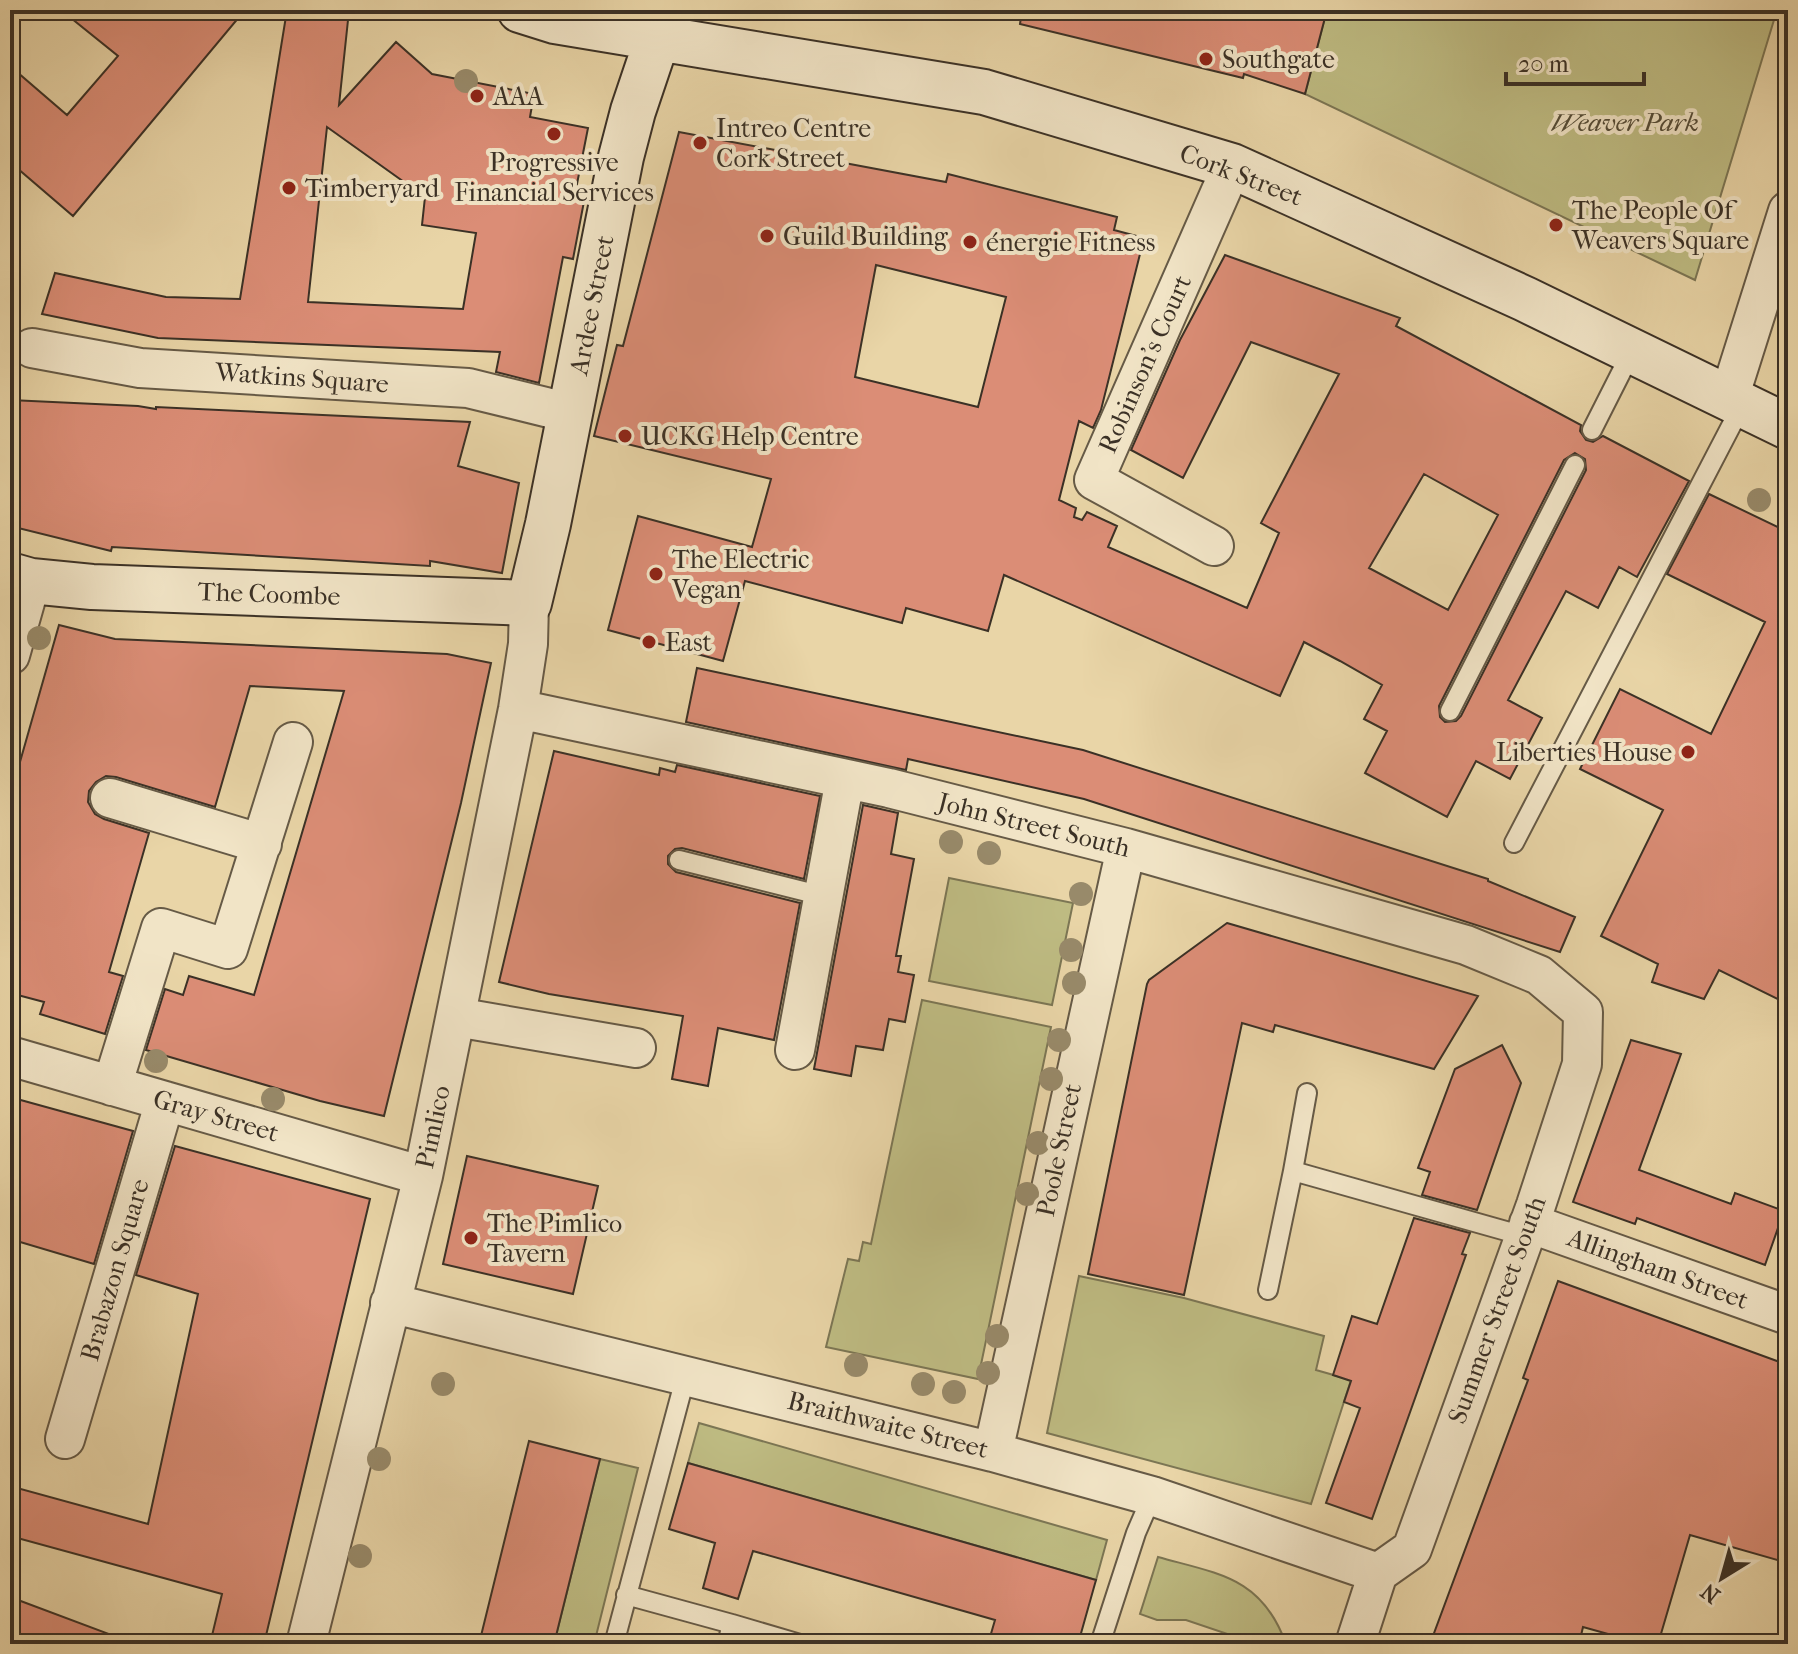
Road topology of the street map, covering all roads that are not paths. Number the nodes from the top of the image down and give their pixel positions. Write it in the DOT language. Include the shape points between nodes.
graph roads {
  1 [pos="520,10"];
  2 [pos="662,23"];
  3 [pos="1232,166"];
  4 [pos="1788,211"];
  5 [pos="32,348"];
  6 [pos="1632,351"];
  7 [pos="1736,401"];
  8 [pos="570,413"];
  9 [pos="1788,427"];
  10 [pos="1592,430"];
  11 [pos="1575,465"];
  12 [pos="1214,546"];
  13 [pos="20,578"];
  14 [pos="529,603"];
  15 [pos="10,655"];
  16 [pos="518,709"];
  17 [pos="1450,711"];
  18 [pos="293,742"];
  19 [pos="845,779"];
  20 [pos="110,798"];
  21 [pos="1514,843"];
  22 [pos="262,844"];
  23 [pos="1126,848"];
  24 [pos="679,860"];
  25 [pos="823,896"];
  26 [pos="1539,975"];
  27 [pos="456,1017"];
  28 [pos="636,1048"];
  29 [pos="795,1050"];
  30 [pos="10,1056"];
  31 [pos="112,1086"];
  32 [pos="1307,1093"];
  33 [pos="165,1101"];
  34 [pos="1293,1171"];
  35 [pos="423,1176"];
  36 [pos="1526,1230"];
  37 [pos="1268,1290"];
  38 [pos="390,1303"];
  39 [pos="1788,1315"];
  40 [pos="686,1375"];
  41 [pos="65,1439"];
  42 [pos="993,1452"];
  43 [pos="1152,1496"];
  44 [pos="1378,1573"];
  45 [pos="626,1595"];
  46 [pos="732,1624"];
  47 [pos="306,1644"];
  48 [pos="614,1644"];
  49 [pos="727,1644"];
  50 [pos="800,1644"];
  51 [pos="1100,1644"];
  52 [pos="1355,1644"];
  1 -- 2 [label="main road, Cork Street" via="555,21"];
  2 -- 3 [label="main road, Cork Street" via="984,92"];
  2 -- 8 [label="main road, Ardee Street" via="621,157"];
  3 -- 6 [label="main road, Cork Street"];
  3 -- 12 [label="street, Robinson's Court" via="1094,480"];
  4 -- 7 [label="street"];
  5 -- 8 [label="street, Watkins Square" via="140,368 468,388"];
  6 -- 7 [label="main road, Cork Street"];
  6 -- 10 [label="lane"];
  7 -- 9 [label="main road, Cork Street"];
  7 -- 21 [label="lane"];
  8 -- 14 [label="main road, Ardee Street"];
  11 -- 17 [label="lane"];
  13 -- 14 [label="main road, The Coombe" via="92,587"];
  13 -- 15 [label="street"];
  14 -- 16 [label="street, Pimlico"];
  16 -- 19 [label="street, John Street South"];
  16 -- 27 [label="street, Pimlico"];
  18 -- 22 [label="street"];
  19 -- 23 [label="street, John Street South"];
  19 -- 25 [label="street"];
  20 -- 22 [label="street"];
  22 -- 31 [label="street" via="228,949 161,928"];
  23 -- 26 [label="street, John Street South" via="1466,945"];
  23 -- 42 [label="street, Poole Street"];
  24 -- 25 [label="lane"];
  25 -- 29 [label="street"];
  26 -- 36 [label="street, Summer Street South" via="1583,1012 1582,1064"];
  27 -- 28 [label="street"];
  27 -- 35 [label="street, Pimlico"];
  30 -- 31 [label="street, Gray Street"];
  31 -- 33 [label="street, Gray Street"];
  32 -- 34 [label="lane"];
  33 -- 35 [label="street, Gray Street"];
  33 -- 41 [label="street, Brabazon Square"];
  34 -- 36 [label="lane"];
  34 -- 37 [label="lane"];
  35 -- 38 [label="street, Pimlico"];
  36 -- 39 [label="street, Allingham Street"];
  36 -- 44 [label="street, Summer Street South" via="1412,1549"];
  38 -- 40 [label="street, Braithwaite Street"];
  38 -- 47 [label="street, Pimlico"];
  40 -- 42 [label="street, Braithwaite Street"];
  40 -- 45 [label="lane"];
  42 -- 43 [label="street, Braithwaite Street"];
  43 -- 44 [label="street, Braithwaite Street"];
  43 -- 51 [label="lane"];
  44 -- 52 [label="street"];
  45 -- 46 [label="lane"];
  45 -- 48 [label="lane"];
  46 -- 49 [label="lane"];
  46 -- 50 [label="lane"];
}
